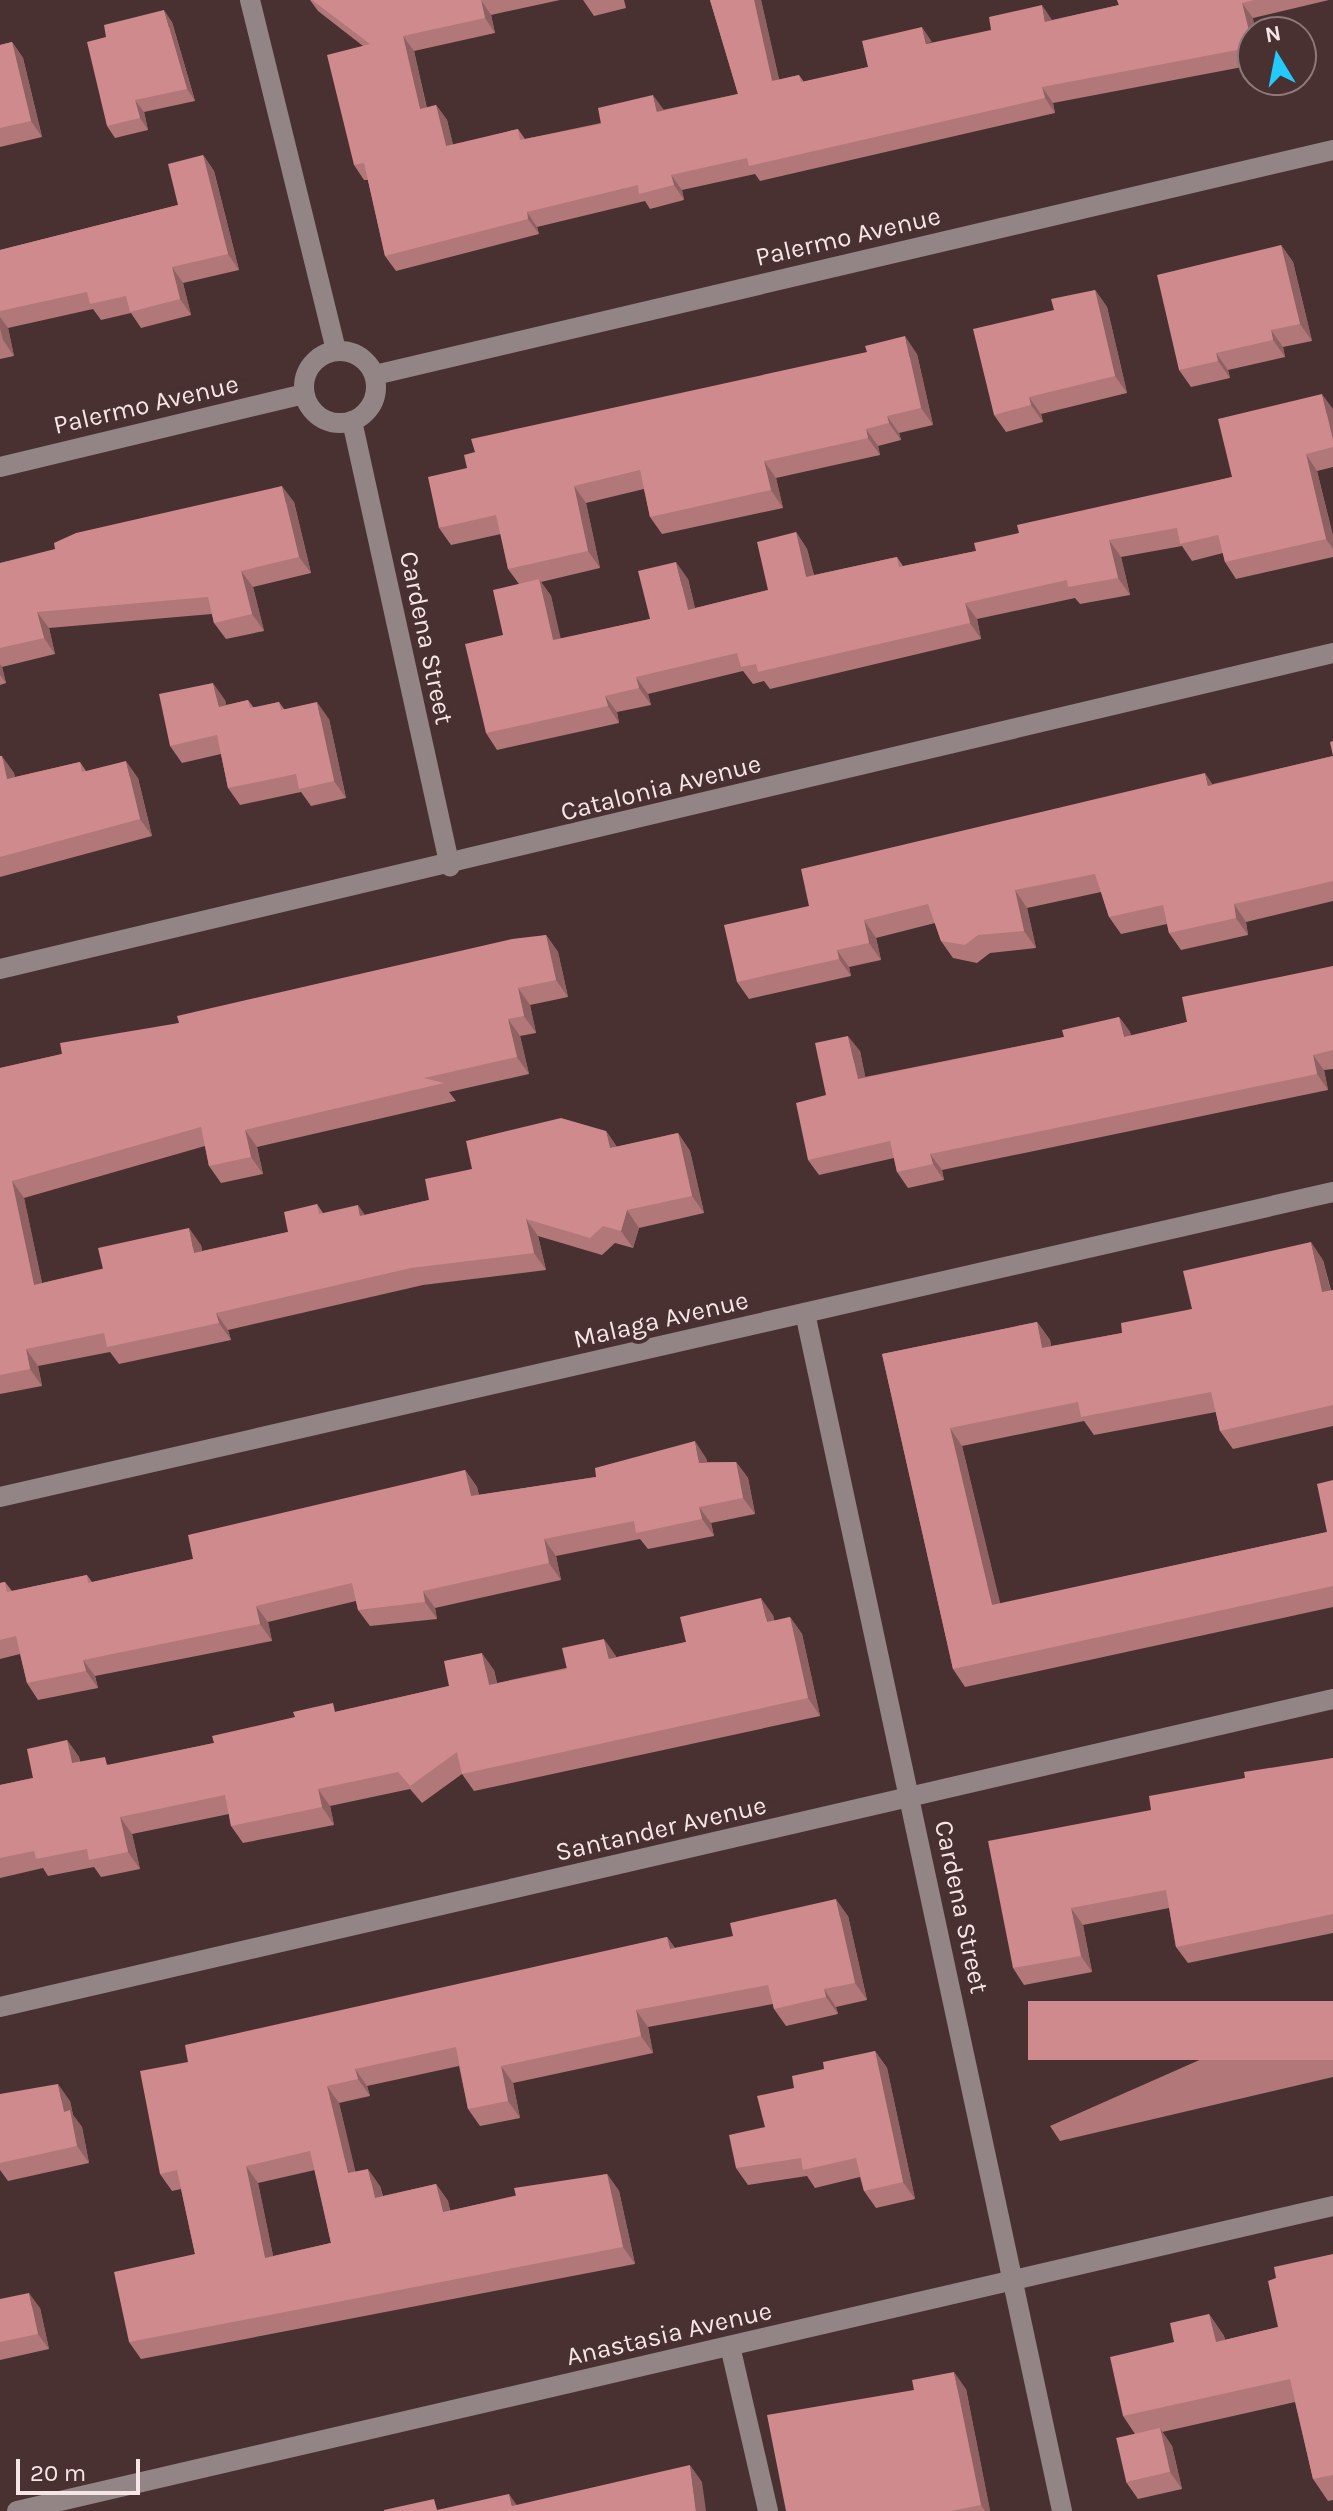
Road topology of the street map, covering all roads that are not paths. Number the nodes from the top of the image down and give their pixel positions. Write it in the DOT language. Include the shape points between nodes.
graph roads {
  1 [pos="250,0"];
  2 [pos="1333,150"];
  3 [pos="336,351"];
  4 [pos="375,375"];
  5 [pos="304,394"];
  6 [pos="352,421"];
  7 [pos="0,467"];
  8 [pos="1333,653"];
  9 [pos="450,866"];
  10 [pos="0,969"];
  11 [pos="1333,1192"];
  12 [pos="805,1313"];
  13 [pos="0,1497"];
  14 [pos="1333,1699"];
  15 [pos="911,1798"];
  16 [pos="0,2007"];
  17 [pos="1333,2206"];
  18 [pos="1010,2283"];
  19 [pos="730,2346"];
  20 [pos="17,2511"];
  21 [pos="768,2511"];
  22 [pos="1062,2511"];
  1 -- 3 [label="street"];
  2 -- 4 [label="street, Palermo Avenue"];
  3 -- 4 [label="street" via="356,354"];
  3 -- 5 [label="street" via="307,371"];
  4 -- 6 [label="street" via="375,398"];
  5 -- 6 [label="street" via="323,418"];
  5 -- 7 [label="street, Palermo Avenue"];
  6 -- 9 [label="street, Cardena Street"];
  8 -- 9 [label="street, Catalonia Avenue"];
  9 -- 10 [label="street, Catalonia Avenue"];
  11 -- 12 [label="street, Malaga Avenue"];
  12 -- 13 [label="street, Malaga Avenue"];
  12 -- 15 [label="street, Cardena Street"];
  14 -- 15 [label="street, Santander Avenue"];
  15 -- 16 [label="street, Santander Avenue"];
  15 -- 18 [label="street, Cardena Street"];
  17 -- 18 [label="street, Anastasia Avenue"];
  18 -- 19 [label="street, Anastasia Avenue"];
  18 -- 22 [label="street, Cardena Street"];
  19 -- 20 [label="street, Anastasia Avenue"];
  19 -- 21 [label="street"];
}
